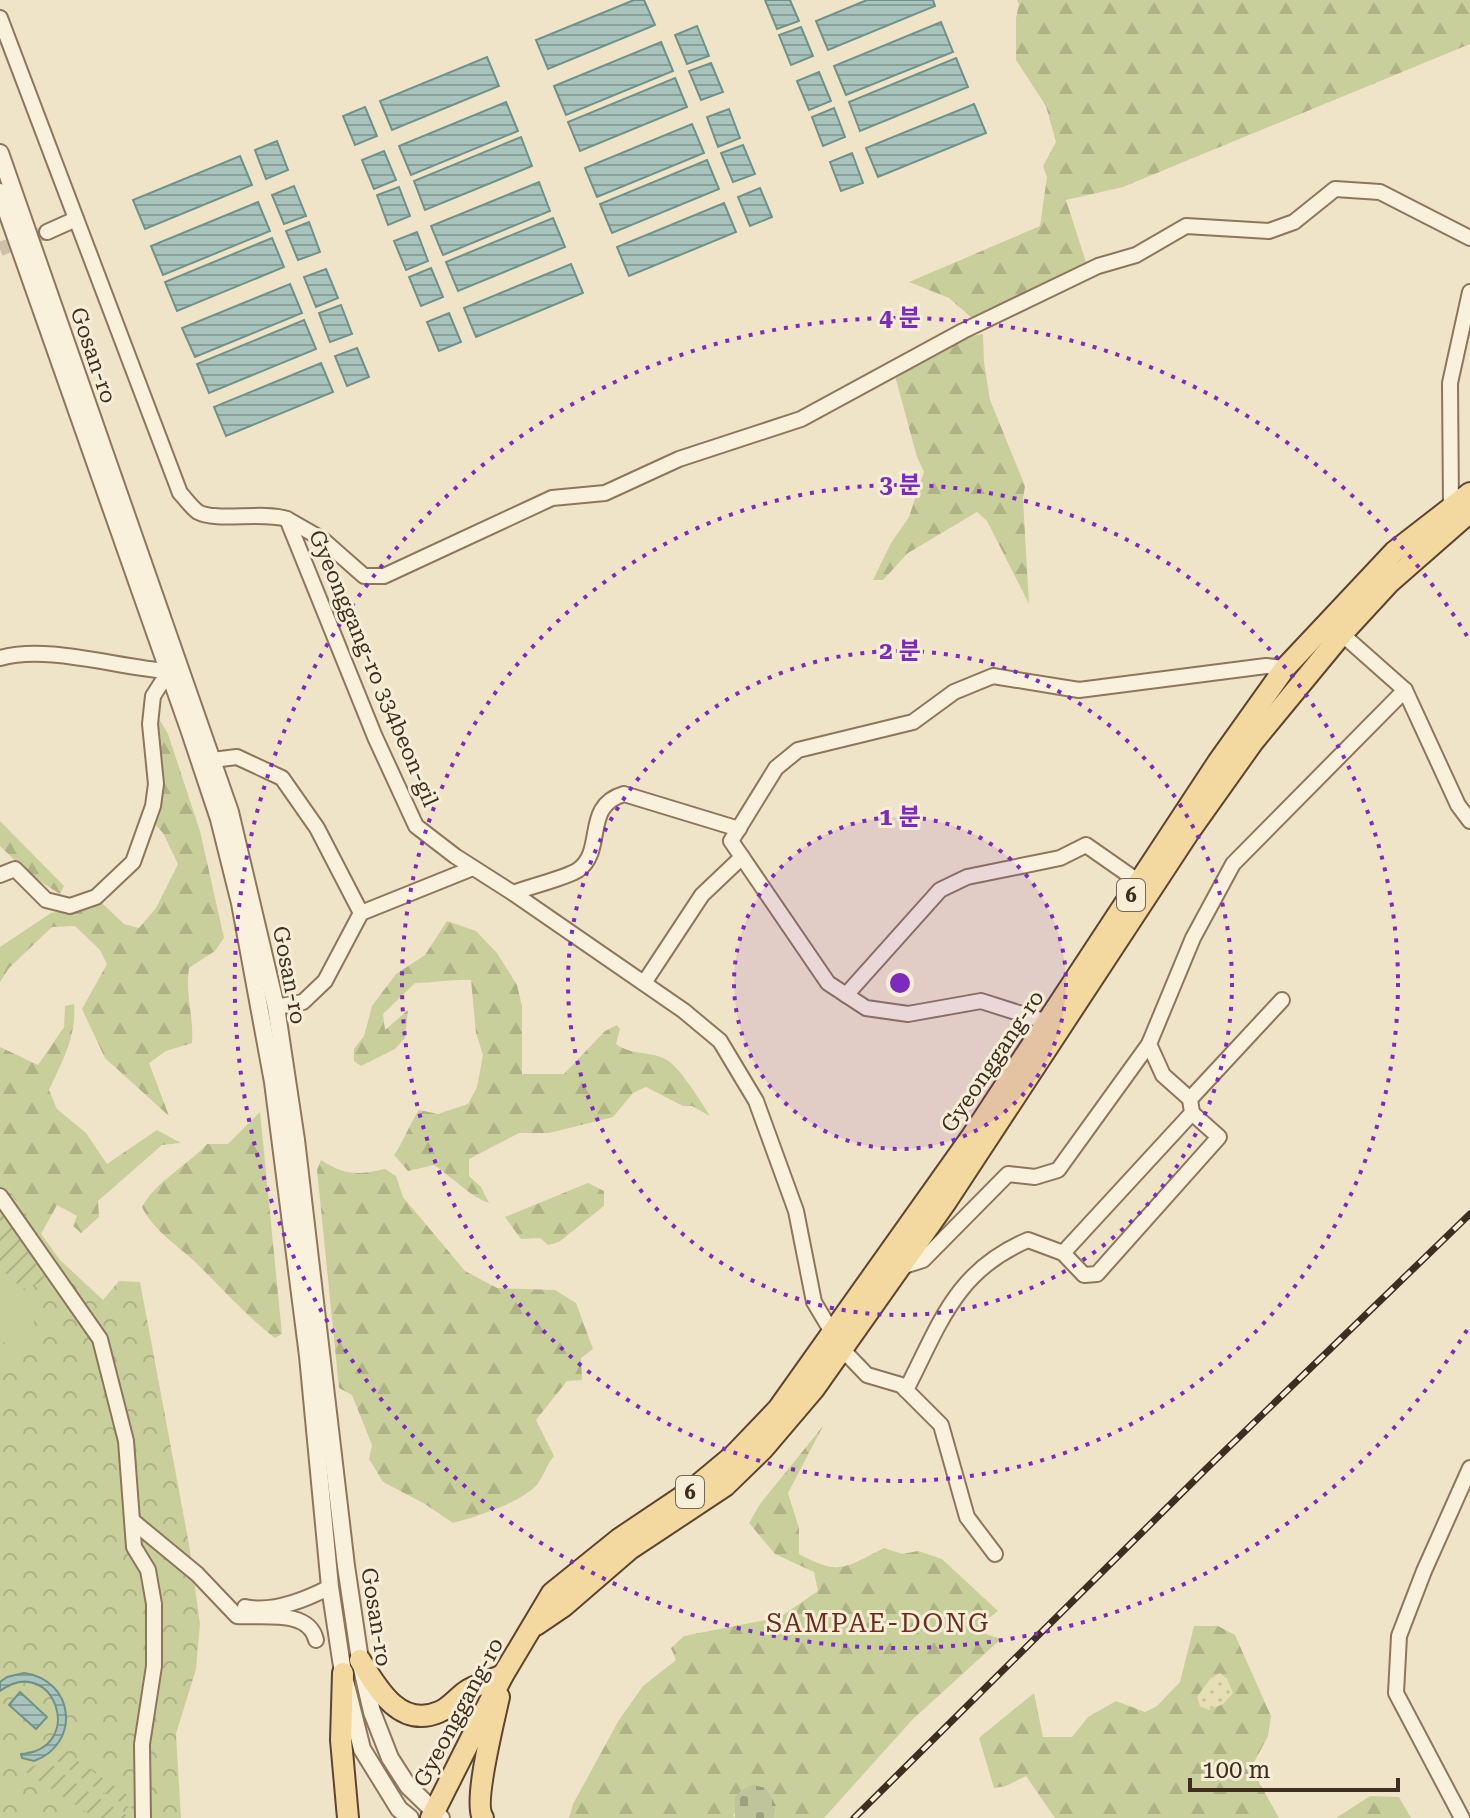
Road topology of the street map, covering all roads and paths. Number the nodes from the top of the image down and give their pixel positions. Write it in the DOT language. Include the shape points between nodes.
graph roads {
  1 [pos="0,18"];
  2 [pos="0,153"];
  3 [pos="0,192"];
  4 [pos="76,219"];
  5 [pos="47,232"];
  6 [pos="1470,238"];
  7 [pos="1470,292"];
  8 [pos="1470,493"];
  9 [pos="1461,509"];
  10 [pos="287,519"];
  11 [pos="1335,628"];
  12 [pos="0,658"];
  13 [pos="1285,668"];
  14 [pos="169,671"];
  15 [pos="1405,690"];
  16 [pos="212,760"];
  17 [pos="1470,821"];
  18 [pos="739,829"];
  19 [pos="742,857"];
  20 [pos="473,868"];
  21 [pos="0,875"];
  22 [pos="1139,882"];
  23 [pos="513,893"];
  24 [pos="361,913"];
  25 [pos="644,983"];
  26 [pos="846,995"];
  27 [pos="1282,1000"];
  28 [pos="276,1007"];
  29 [pos="1047,1022"];
  30 [pos="1149,1044"];
  31 [pos="1191,1106"];
  32 [pos="0,1196"];
  33 [pos="1063,1253"];
  34 [pos="901,1267"];
  35 [pos="838,1342"];
  36 [pos="906,1390"];
  37 [pos="1470,1468"];
  38 [pos="134,1522"];
  39 [pos="995,1554"];
  40 [pos="197,1574"];
  41 [pos="330,1587"];
  42 [pos="316,1640"];
  43 [pos="360,1660"];
  44 [pos="343,1673"];
  45 [pos="503,1675"];
  46 [pos="435,1816"];
  47 [pos="143,1818"];
  48 [pos="348,1818"];
  49 [pos="410,1818"];
  50 [pos="483,1818"];
  51 [pos="1462,1818"];
  1 -- 4 [label="street"];
  2 -- 16 [label="street, Gosan-ro"];
  3 -- 14 [label="street, Gosan-ro"];
  4 -- 5 [label="street"];
  4 -- 10 [label="street" via="180,493 199,512"];
  6 -- 10 [label="street, Gyeonggang-ro 334beon-gil" via="1380,192 1335,189 1294,222 1269,231 1186,226 1136,255 1098,266 963,331 801,419 679,459 605,493 552,498 384,576 364,576 322,539"];
  7 -- 9 [label="street" via="1450,383"];
  8 -- 9 [label="main road, Gyeonggang-ro / 6"];
  9 -- 11 [label="main road, Gyeonggang-ro / 6" via="1389,583"];
  10 -- 20 [label="street, Gyeonggang-ro 334beon-gil" via="416,826"];
  11 -- 13 [label="main road, Gyeonggang-ro / 6"];
  11 -- 15 [label="street"];
  11 -- 34 [label="main road, Gyeonggang-ro / 6" via="1189,832"];
  12 -- 14 [label="street" via="30,653"];
  13 -- 18 [label="street" via="1266,666 1079,690 993,676 954,692 913,722 798,750 776,768"];
  13 -- 22 [label="main road, Gyeonggang-ro / 6"];
  14 -- 21 [label="street" via="153,696 156,784 133,862 96,897 70,906 46,900 15,869"];
  14 -- 41 [label="street, Gosan-ro" via="223,833 270,1067 308,1356"];
  15 -- 17 [label="street"];
  15 -- 30 [label="street" via="1233,864 1193,938"];
  16 -- 24 [label="street" via="237,757 282,778 317,828"];
  16 -- 28 [label="street, Gosan-ro" via="230,812"];
  18 -- 19 [label="street" via="731,841"];
  18 -- 23 [label="street" via="624,794 611,798 600,811 590,854 578,870"];
  19 -- 25 [label="street" via="702,895"];
  19 -- 26 [label="street" via="828,983"];
  20 -- 23 [label="street, Gyeonggang-ro 334beon-gil"];
  20 -- 24 [label="street"];
  22 -- 26 [label="street" via="1086,845 1060,858 967,877 940,890"];
  22 -- 29 [label="main road, Gyeonggang-ro / 6"];
  23 -- 25 [label="street, Gyeonggang-ro 334beon-gil"];
  24 -- 28 [label="street" via="325,981 303,1002"];
  25 -- 35 [label="street, Gyeonggang-ro 334beon-gil" via="720,1041 756,1101 796,1211 814,1302"];
  26 -- 29 [label="street" via="866,1008 908,1014 981,1001"];
  27 -- 31 [label="street"];
  28 -- 43 [label="street, Gosan-ro"];
  29 -- 35 [label="main road, Gyeonggang-ro / 6"];
  30 -- 31 [label="street" via="1163,1075"];
  30 -- 34 [label="street" via="1058,1170 1035,1177 1008,1174 923,1260"];
  31 -- 33 [label="street"];
  31 -- 33 [label="street" via="1219,1137 1097,1274 1084,1275"];
  32 -- 38 [label="street" via="100,1339 126,1441"];
  33 -- 36 [label="street" via="1028,1240 970,1277 954,1297"];
  34 -- 35 [label="main road, Gyeonggang-ro / 6"];
  35 -- 36 [label="street, Gyeonggang-ro 334beon-gil" via="867,1375"];
  35 -- 45 [label="main road, Gyeonggang-ro / 6" via="814,1389 763,1449 725,1486 630,1549 529,1630"];
  36 -- 39 [label="street" via="941,1425 967,1517"];
  37 -- 51 [label="street" via="1399,1636 1396,1693"];
  38 -- 40 [label="street"];
  38 -- 47 [label="street" via="134,1547 148,1570 154,1604 154,1666 142,1744"];
  40 -- 41 [label="street" via="213,1581 237,1606 255,1609 310,1598"];
  40 -- 42 [label="street" via="237,1616 306,1622"];
  41 -- 44 [label="street, Gosan-ro"];
  43 -- 45 [label="main road" via="387,1699 416,1717 440,1712 465,1691"];
  43 -- 46 [label="street, Gosan-ro" via="390,1758"];
  44 -- 48 [label="main road" via="341,1740"];
  44 -- 49 [label="street, Gosan-ro" via="362,1749"];
  45 -- 46 [label="main road, Gyeonggang-ro / 6"];
  45 -- 50 [label="main road" via="479,1792"];
}
